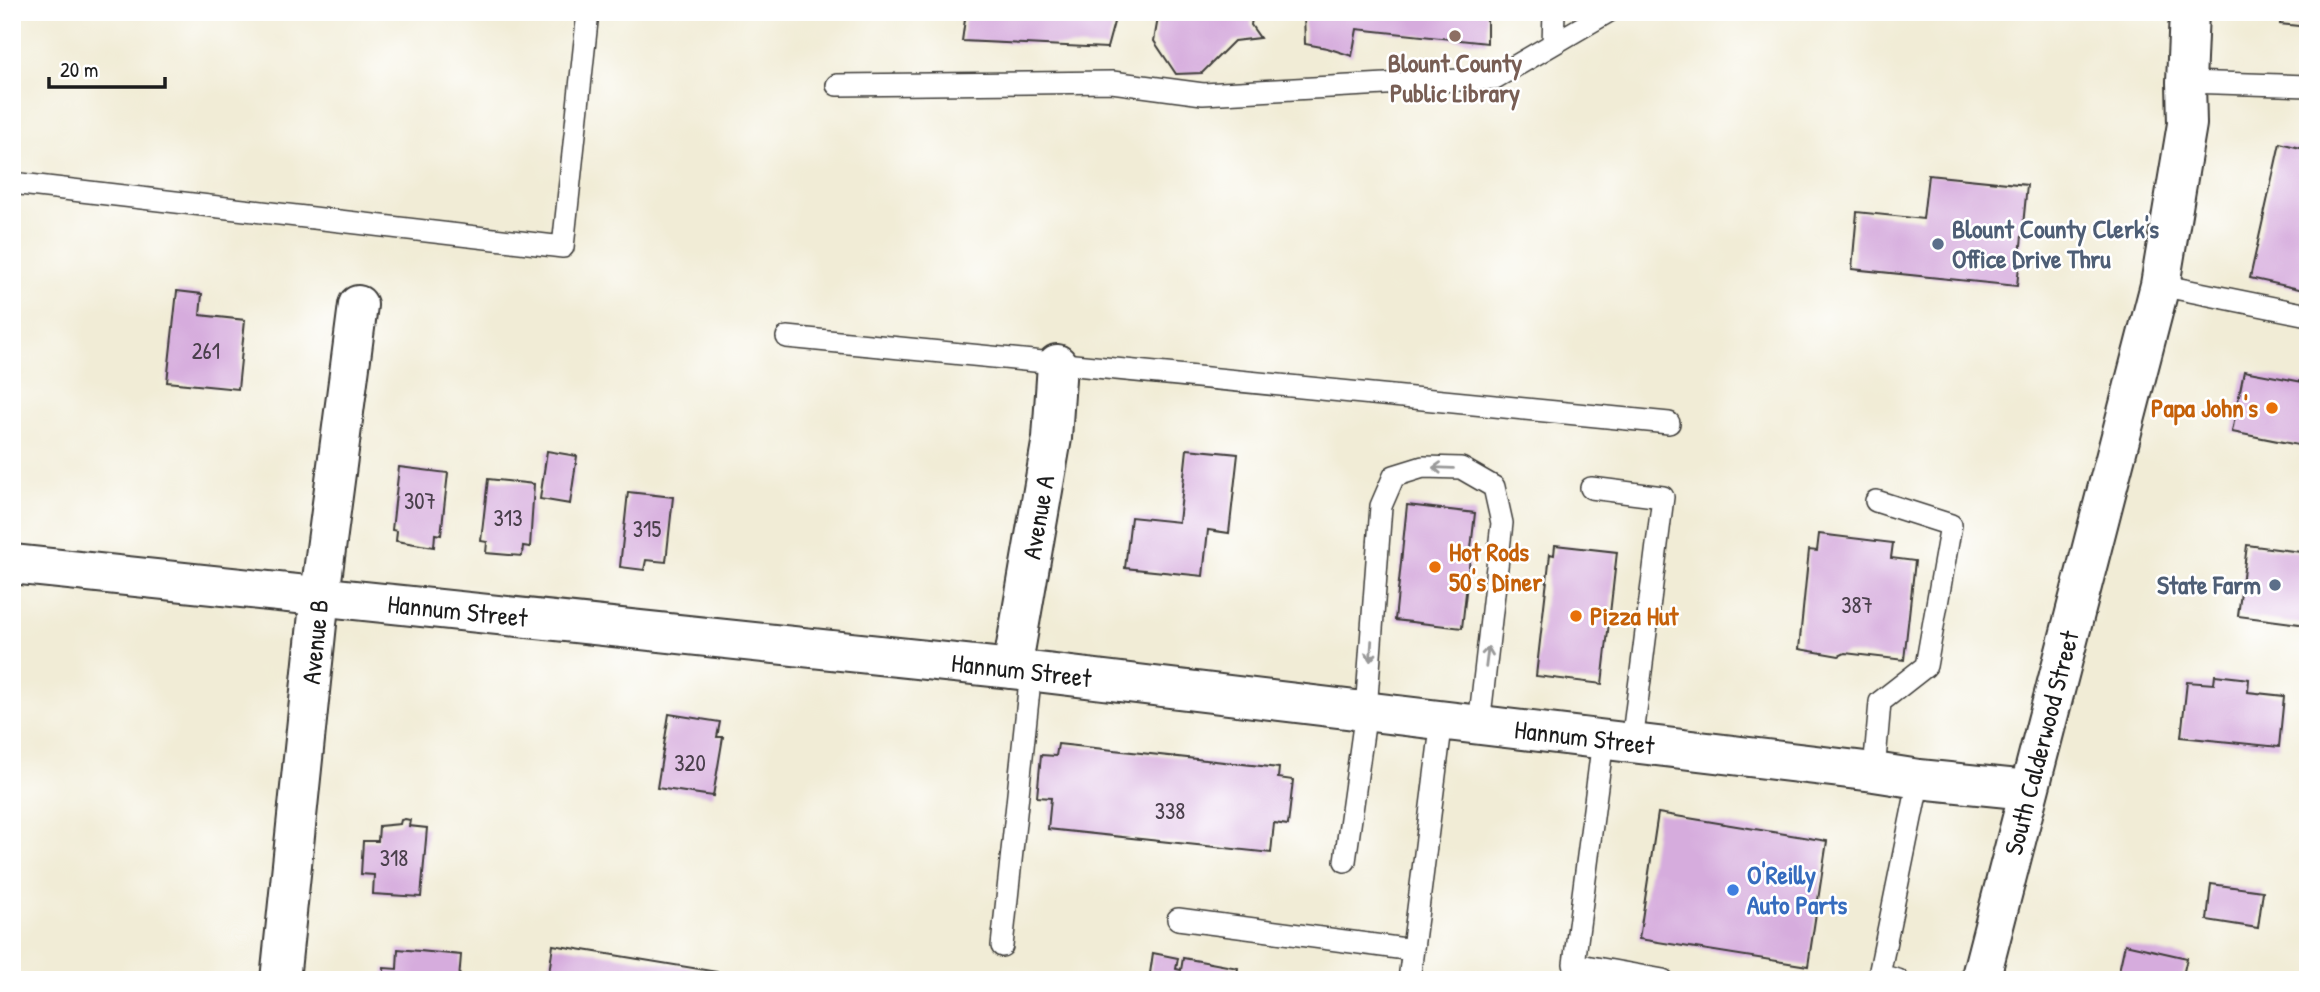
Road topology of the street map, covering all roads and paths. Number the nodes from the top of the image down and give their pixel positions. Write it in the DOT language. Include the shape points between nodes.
graph roads {
  1 [pos="588,12"];
  2 [pos="1554,12"];
  3 [pos="1608,12"];
  4 [pos="2189,12"];
  5 [pos="1553,44"];
  6 [pos="2186,82"];
  7 [pos="837,85"];
  8 [pos="2308,86"];
  9 [pos="12,183"];
  10 [pos="2160,285"];
  11 [pos="358,305"];
  12 [pos="2308,315"];
  13 [pos="787,337"];
  14 [pos="1057,364"];
  15 [pos="1669,423"];
  16 [pos="1591,488"];
  17 [pos="1876,501"];
  18 [pos="12,564"];
  19 [pos="320,595"];
  20 [pos="1022,670"];
  21 [pos="1366,711"];
  22 [pos="1461,722"];
  23 [pos="1618,741"];
  24 [pos="1874,772"];
  25 [pos="1919,779"];
  26 [pos="2028,790"];
  27 [pos="1345,861"];
  28 [pos="1178,919"];
  29 [pos="1002,946"];
  30 [pos="1413,950"];
  31 [pos="1885,978"];
  32 [pos="280,980"];
  33 [pos="1409,980"];
  34 [pos="1663,980"];
  35 [pos="1980,980"];
  1 -- 9 [label="lane" via="563,247"];
  2 -- 5 [label="lane"];
  3 -- 5 [label="lane"];
  4 -- 6 [label="street, South Calderwood Street"];
  5 -- 7 [label="lane" via="1495,78 1203,94 1112,82"];
  6 -- 8 [label="lane"];
  6 -- 10 [label="street, South Calderwood Street" via="2186,124"];
  10 -- 12 [label="lane"];
  10 -- 26 [label="street, South Calderwood Street"];
  11 -- 19 [label="street, Avenue B"];
  13 -- 14 [label="lane"];
  14 -- 15 [label="lane"];
  14 -- 20 [label="street, Avenue A"];
  16 -- 23 [label="lane" via="1663,497"];
  17 -- 24 [label="lane" via="1951,525 1926,666 1880,702"];
  18 -- 19 [label="street, Hannum Street"];
  19 -- 20 [label="street, Hannum Street"];
  19 -- 32 [label="street, Avenue B"];
  20 -- 21 [label="street, Hannum Street"];
  20 -- 29 [label="lane"];
  21 -- 22 [label="street, Hannum Street"];
  22 -- 21 [label="lane, one-way" via="1502,523 1494,488 1461,468 1423,467 1394,476 1381,506"];
  21 -- 27 [label="lane"];
  22 -- 23 [label="street, Hannum Street"];
  22 -- 30 [label="lane"];
  23 -- 24 [label="street, Hannum Street"];
  23 -- 34 [label="lane" via="1574,964"];
  24 -- 25 [label="street, Hannum Street"];
  25 -- 26 [label="street, Hannum Street"];
  25 -- 31 [label="lane"];
  26 -- 35 [label="street, South Calderwood Street"];
  28 -- 30 [label="lane"];
  30 -- 33 [label="lane"];
}
